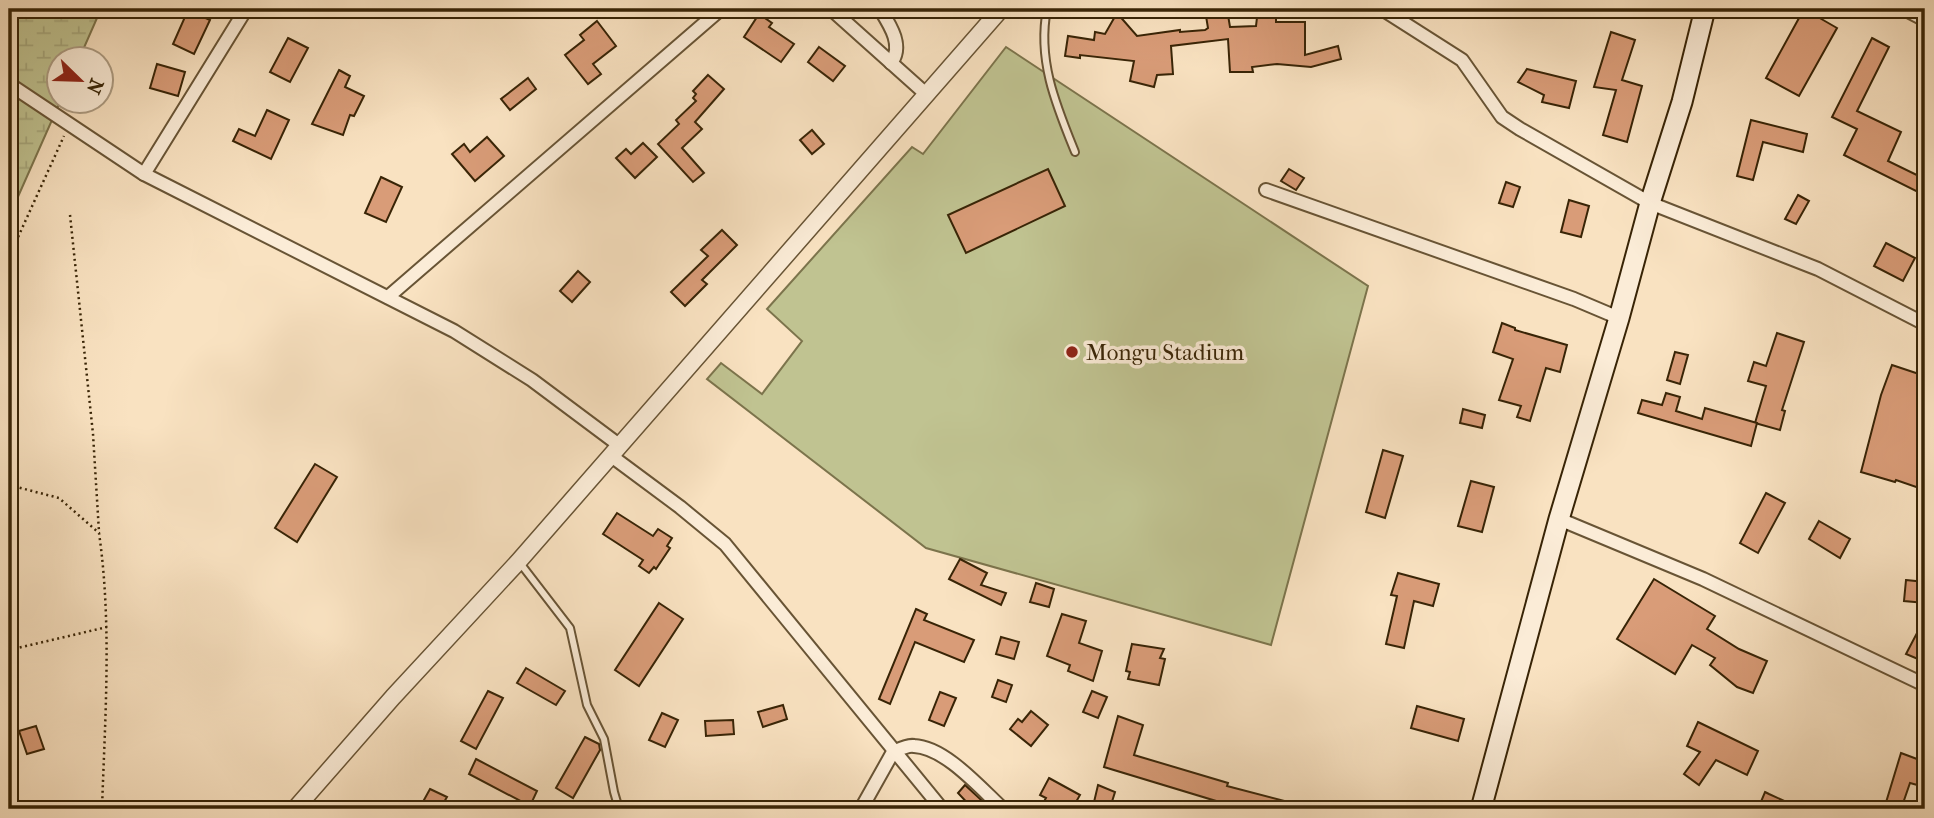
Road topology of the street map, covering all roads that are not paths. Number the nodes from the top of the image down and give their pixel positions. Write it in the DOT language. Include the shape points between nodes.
graph roads {
  1 [pos="246,9"];
  2 [pos="720,9"];
  3 [pos="831,9"];
  4 [pos="880,9"];
  5 [pos="1001,9"];
  6 [pos="1047,9"];
  7 [pos="1382,9"];
  8 [pos="1705,9"];
  9 [pos="1904,9"];
  10 [pos="1925,20"];
  11 [pos="891,63"];
  12 [pos="9,84"];
  13 [pos="926,94"];
  14 [pos="1075,152"];
  15 [pos="144,174"];
  16 [pos="1266,190"];
  17 [pos="1650,203"];
  18 [pos="388,297"];
  19 [pos="1619,318"];
  20 [pos="1925,324"];
  21 [pos="615,450"];
  22 [pos="1559,519"];
  23 [pos="518,562"];
  24 [pos="1925,685"];
  25 [pos="893,752"];
  26 [pos="295,809"];
  27 [pos="620,809"];
  28 [pos="861,809"];
  29 [pos="942,809"];
  30 [pos="1003,809"];
  31 [pos="1481,809"];
  1 -- 15 [label="street"];
  2 -- 18 [label="street"];
  3 -- 11 [label="street"];
  4 -- 11 [label="street" via="897,43"];
  5 -- 13 [label="street"];
  6 -- 14 [label="lane" via="1047,73"];
  7 -- 17 [label="street" via="1461,60 1502,117"];
  8 -- 17 [label="main road"];
  9 -- 10 [label="street"];
  11 -- 13 [label="street"];
  12 -- 15 [label="street"];
  13 -- 21 [label="street"];
  15 -- 18 [label="street"];
  16 -- 19 [label="street"];
  17 -- 19 [label="main road"];
  17 -- 20 [label="street" via="1818,270"];
  18 -- 21 [label="street" via="454,331 532,380 578,412"];
  19 -- 22 [label="main road"];
  21 -- 23 [label="street"];
  21 -- 25 [label="street" via="725,544"];
  22 -- 24 [label="street" via="1703,579"];
  22 -- 31 [label="main road"];
  23 -- 26 [label="street"];
  23 -- 27 [label="lane" via="570,628 587,705 604,738"];
  25 -- 28 [label="street"];
  25 -- 29 [label="street"];
  25 -- 30 [label="street" via="912,745 929,748"];
}
